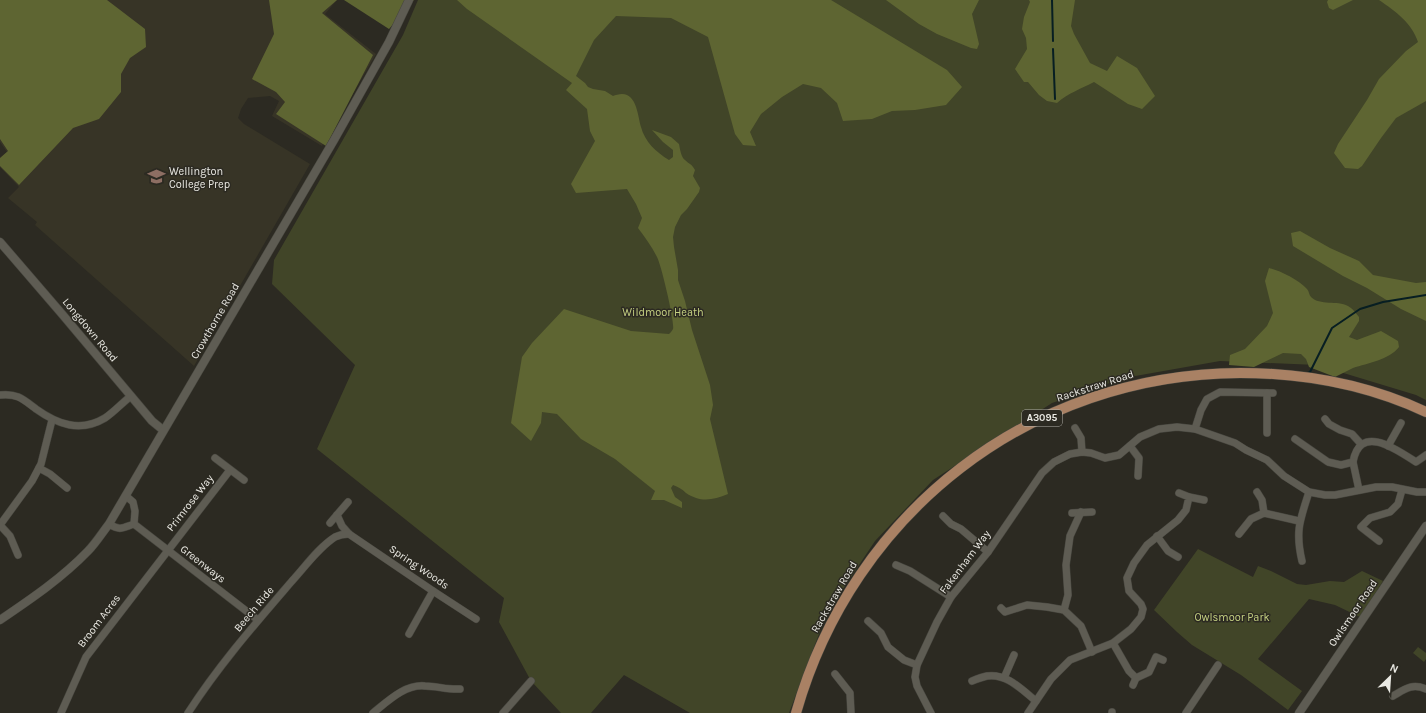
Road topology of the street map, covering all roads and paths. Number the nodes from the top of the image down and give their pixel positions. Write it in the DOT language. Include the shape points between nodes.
graph roads {
  1 [pos="409,0"];
  2 [pos="1,244"];
  3 [pos="0,395"];
  4 [pos="131,396"];
  5 [pos="1426,412"];
  6 [pos="1325,419"];
  7 [pos="52,420"];
  8 [pos="1401,423"];
  9 [pos="1075,428"];
  10 [pos="1195,429"];
  11 [pos="163,430"];
  12 [pos="1267,433"];
  13 [pos="1295,440"];
  14 [pos="1361,444"];
  15 [pos="1130,446"];
  16 [pos="1388,446"];
  17 [pos="1082,452"];
  18 [pos="1426,455"];
  19 [pos="215,458"];
  20 [pos="1353,462"];
  21 [pos="39,468"];
  22 [pos="230,470"];
  23 [pos="1138,476"];
  24 [pos="244,480"];
  25 [pos="67,488"];
  26 [pos="1359,490"];
  27 [pos="1402,490"];
  28 [pos="1257,492"];
  29 [pos="1310,492"];
  30 [pos="1426,492"];
  31 [pos="1179,493"];
  32 [pos="126,496"];
  33 [pos="1189,497"];
  34 [pos="1204,500"];
  35 [pos="348,502"];
  36 [pos="1081,512"];
  37 [pos="1092,512"];
  38 [pos="1072,513"];
  39 [pos="1264,513"];
  40 [pos="337,515"];
  41 [pos="943,516"];
  42 [pos="1299,521"];
  43 [pos="330,523"];
  44 [pos="109,524"];
  45 [pos="134,524"];
  46 [pos="0,525"];
  47 [pos="342,526"];
  48 [pos="1426,526"];
  49 [pos="349,534"];
  50 [pos="1239,534"];
  51 [pos="339,535"];
  52 [pos="1157,536"];
  53 [pos="1380,541"];
  54 [pos="167,550"];
  55 [pos="988,552"];
  56 [pos="18,555"];
  57 [pos="1178,556"];
  58 [pos="1302,561"];
  59 [pos="896,565"];
  60 [pos="433,591"];
  61 [pos="951,597"];
  62 [pos="1001,608"];
  63 [pos="1064,610"];
  64 [pos="476,619"];
  65 [pos="0,620"];
  66 [pos="258,620"];
  67 [pos="868,621"];
  68 [pos="409,634"];
  69 [pos="1113,643"];
  70 [pos="1092,652"];
  71 [pos="1014,656"];
  72 [pos="1163,660"];
  73 [pos="917,665"];
  74 [pos="1218,665"];
  75 [pos="835,674"];
  76 [pos="1004,678"];
  77 [pos="531,681"];
  78 [pos="972,681"];
  79 [pos="460,689"];
  80 [pos="1426,689"];
  81 [pos="1393,696"];
  82 [pos="1036,701"];
  83 [pos="61,713"];
  84 [pos="188,713"];
  85 [pos="373,713"];
  86 [pos="503,713"];
  87 [pos="796,713"];
  88 [pos="851,713"];
  89 [pos="931,713"];
  90 [pos="1028,713"];
  91 [pos="1186,713"];
  92 [pos="1299,713"];
  1 -- 11 [label="street, Crowthorne Road" via="342,127"];
  2 -- 4 [label="street, Longdown Road"];
  3 -- 7 [label="street" via="20,397"];
  4 -- 7 [label="street" via="94,424 76,426"];
  4 -- 11 [label="street, Longdown Road"];
  5 -- 87 [label="main road, Rackstraw Road / A3095" via="1370,391 1316,379 1264,373 1229,373 1186,376 1134,385 1087,400 1033,422 987,448 955,471 890,534 853,584 832,622 810,669"];
  6 -- 14 [label="street" via="1329,424 1352,434"];
  7 -- 21 [label="street"];
  8 -- 16 [label="street"];
  9 -- 17 [label="street" via="1081,438"];
  10 -- 12 [label="street" via="1207,398 1220,392 1270,393"];
  10 -- 15 [label="street, Fakenham Way" via="1159,429 1140,437"];
  10 -- 29 [label="street, Fakenham Way" via="1235,443 1267,460 1284,476"];
  11 -- 32 [label="street, Crowthorne Road"];
  13 -- 20 [label="street" via="1328,462 1341,465"];
  14 -- 16 [label="street" via="1371,441"];
  14 -- 20 [label="street" via="1355,451"];
  15 -- 17 [label="street, Fakenham Way" via="1119,455 1105,458"];
  15 -- 23 [label="street" via="1139,458"];
  16 -- 18 [label="street" via="1416,462"];
  17 -- 55 [label="street, Fakenham Way" via="1070,454 1054,462 1042,473"];
  19 -- 22 [label="street, Primrose Way"];
  20 -- 26 [label="street"];
  21 -- 25 [label="street"];
  21 -- 46 [label="street"];
  22 -- 24 [label="street, Primrose Way"];
  22 -- 54 [label="street, Primrose Way"];
  26 -- 27 [label="street, Fakenham Way" via="1392,487"];
  26 -- 29 [label="street, Fakenham Way" via="1335,495"];
  27 -- 30 [label="street, Fakenham Way"];
  27 -- 53 [label="street" via="1398,504 1390,512 1370,518 1361,527"];
  28 -- 39 [label="street" via="1262,500"];
  29 -- 42 [label="street"];
  31 -- 33 [label="street"];
  32 -- 44 [label="street, Crowthorne Road"];
  32 -- 45 [label="street" via="133,502"];
  33 -- 34 [label="street"];
  33 -- 52 [label="street" via="1186,510 1178,520"];
  35 -- 40 [label="street"];
  36 -- 37 [label="street"];
  36 -- 38 [label="street"];
  36 -- 63 [label="street" via="1070,536 1066,565 1068,595"];
  39 -- 42 [label="street"];
  39 -- 50 [label="street" via="1251,519"];
  40 -- 43 [label="street"];
  40 -- 47 [label="street, Spring Woods"];
  41 -- 55 [label="street"];
  42 -- 58 [label="street" via="1298,544"];
  44 -- 45 [label="street" via="121,529"];
  44 -- 65 [label="street, Crowthorne Road" via="89,549 65,572"];
  45 -- 54 [label="street, Greenways"];
  46 -- 56 [label="street" via="10,536"];
  47 -- 49 [label="street, Spring Woods"];
  47 -- 51 [label="street"];
  48 -- 92 [label="street, Owlsmoor Road"];
  49 -- 51 [label="street"];
  49 -- 60 [label="street, Spring Woods"];
  51 -- 66 [label="street, Beech Ride" via="312,558"];
  52 -- 57 [label="street" via="1168,551"];
  52 -- 69 [label="street" via="1134,563 1127,578 1129,591 1143,609 1141,617"];
  54 -- 66 [label="street, Greenways"];
  54 -- 83 [label="street, Broom Acres" via="86,657"];
  55 -- 61 [label="street, Fakenham Way"];
  59 -- 61 [label="street"];
  60 -- 64 [label="street, Spring Woods"];
  60 -- 68 [label="street"];
  61 -- 73 [label="street, Fakenham Way"];
  62 -- 63 [label="street" via="1005,612 1027,605"];
  63 -- 70 [label="street" via="1081,626"];
  66 -- 84 [label="street, Beech Ride" via="213,675"];
  67 -- 73 [label="street" via="881,633 888,647 904,660"];
  69 -- 70 [label="street"];
  69 -- 72 [label="street" via="1135,681 1149,672 1156,657"];
  70 -- 82 [label="street" via="1070,660"];
  71 -- 76 [label="street"];
  73 -- 89 [label="street, Fakenham Way" via="917,686"];
  74 -- 91 [label="street"];
  75 -- 88 [label="street" via="850,693"];
  76 -- 78 [label="street" via="986,676"];
  76 -- 82 [label="street"];
  77 -- 86 [label="street"];
  79 -- 85 [label="street" via="423,685 409,687"];
  80 -- 81 [label="street" via="1410,686"];
  82 -- 90 [label="street"];
}
